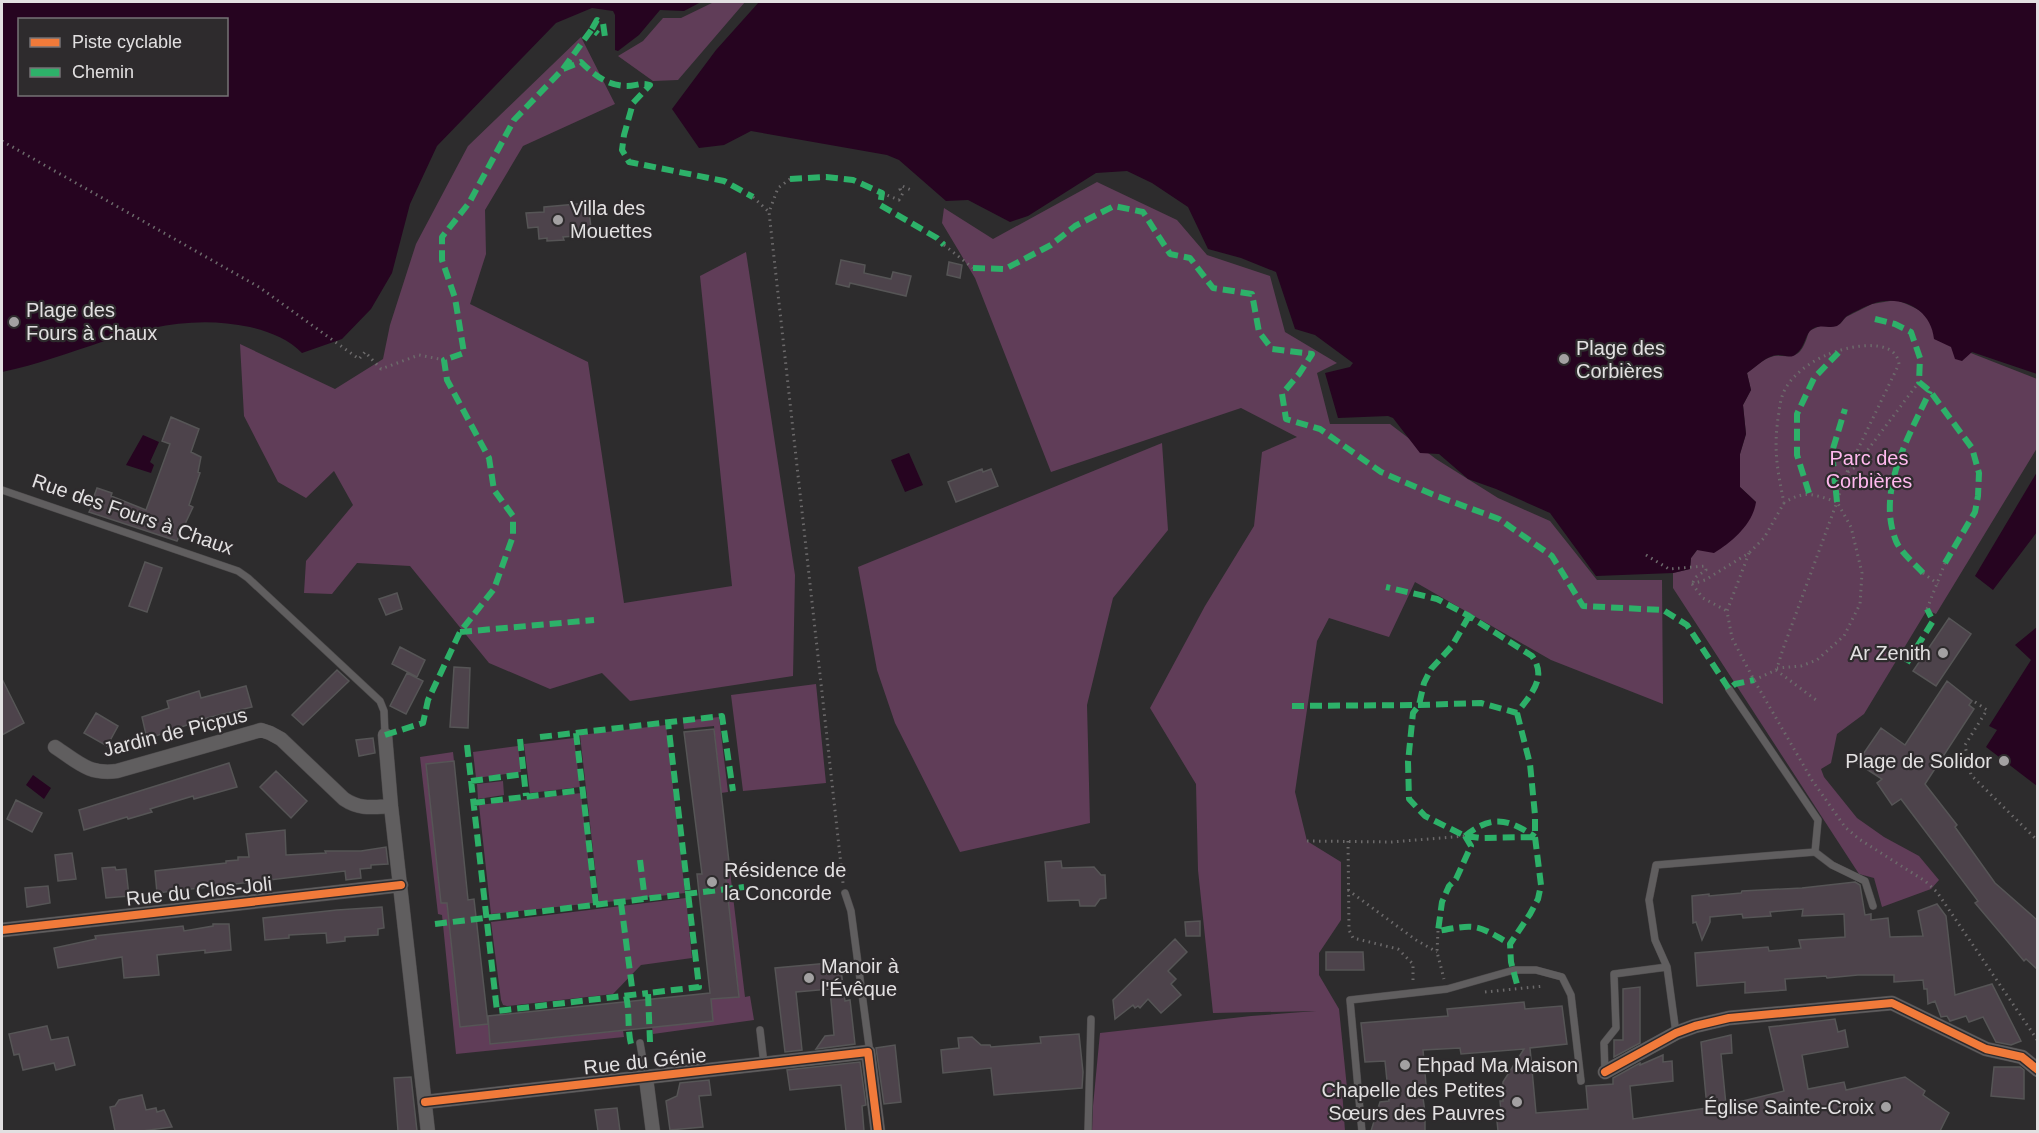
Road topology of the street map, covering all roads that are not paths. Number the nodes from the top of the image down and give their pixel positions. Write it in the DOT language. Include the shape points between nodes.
graph roads {
  1 [pos="2,490"];
  2 [pos="1729,689"];
  3 [pos="385,735"];
  4 [pos="55,747"];
  5 [pos="391,806"];
  6 [pos="1815,852"];
  7 [pos="401,885"];
  8 [pos="844,893"];
  9 [pos="1873,906"];
  10 [pos="2,930"];
  11 [pos="1667,967"];
  12 [pos="1091,1019"];
  13 [pos="760,1030"];
  14 [pos="1676,1033"];
  15 [pos="640,1043"];
  16 [pos="868,1052"];
  17 [pos="764,1064"];
  18 [pos="2037,1070"];
  19 [pos="1605,1072"];
  20 [pos="646,1078"];
  21 [pos="1581,1081"];
  22 [pos="425,1102"];
  23 [pos="428,1131"];
  24 [pos="653,1131"];
  25 [pos="878,1131"];
  26 [pos="1088,1131"];
  27 [pos="1362,1131"];
  1 -- 3 [label="lane, Rue des Fours à Chaux" via="238,571 380,702"];
  2 -- 6 [label="lane" via="1818,820"];
  3 -- 5 [label="street, Rue des Fours à Chaux"];
  4 -- 5 [label="street, Jardin de Picpus" via="103,773 261,730 281,739 353,805"];
  5 -- 7 [label="street, Rue des Fours à Chaux"];
  6 -- 9 [label="lane" via="1865,881"];
  6 -- 11 [label="lane" via="1656,866 1649,900 1655,940"];
  7 -- 10 [label="street, Rue du Clos-Joli"];
  7 -- 22 [label="street, Rue des Fours à Chaux"];
  8 -- 16 [label="lane" via="851,911"];
  11 -- 14 [label="lane"];
  11 -- 19 [label="lane" via="1614,974 1616,1028 1604,1043"];
  12 -- 26 [label="lane"];
  13 -- 17 [label="lane"];
  14 -- 18 [label="street" via="1729,1018 1892,1003 1986,1048 2022,1057"];
  14 -- 19 [label="street"];
  15 -- 20 [label="lane"];
  16 -- 17 [label="street, Rue du Génie"];
  16 -- 25 [label="street"];
  17 -- 20 [label="street, Rue du Génie"];
  20 -- 22 [label="street, Rue du Génie"];
  20 -- 24 [label="street"];
  21 -- 27 [label="lane" via="1571,994 1562,977 1536,970 1514,970 1447,989 1350,999"];
  22 -- 23 [label="street, Rue des Fours à Chaux"];
}
